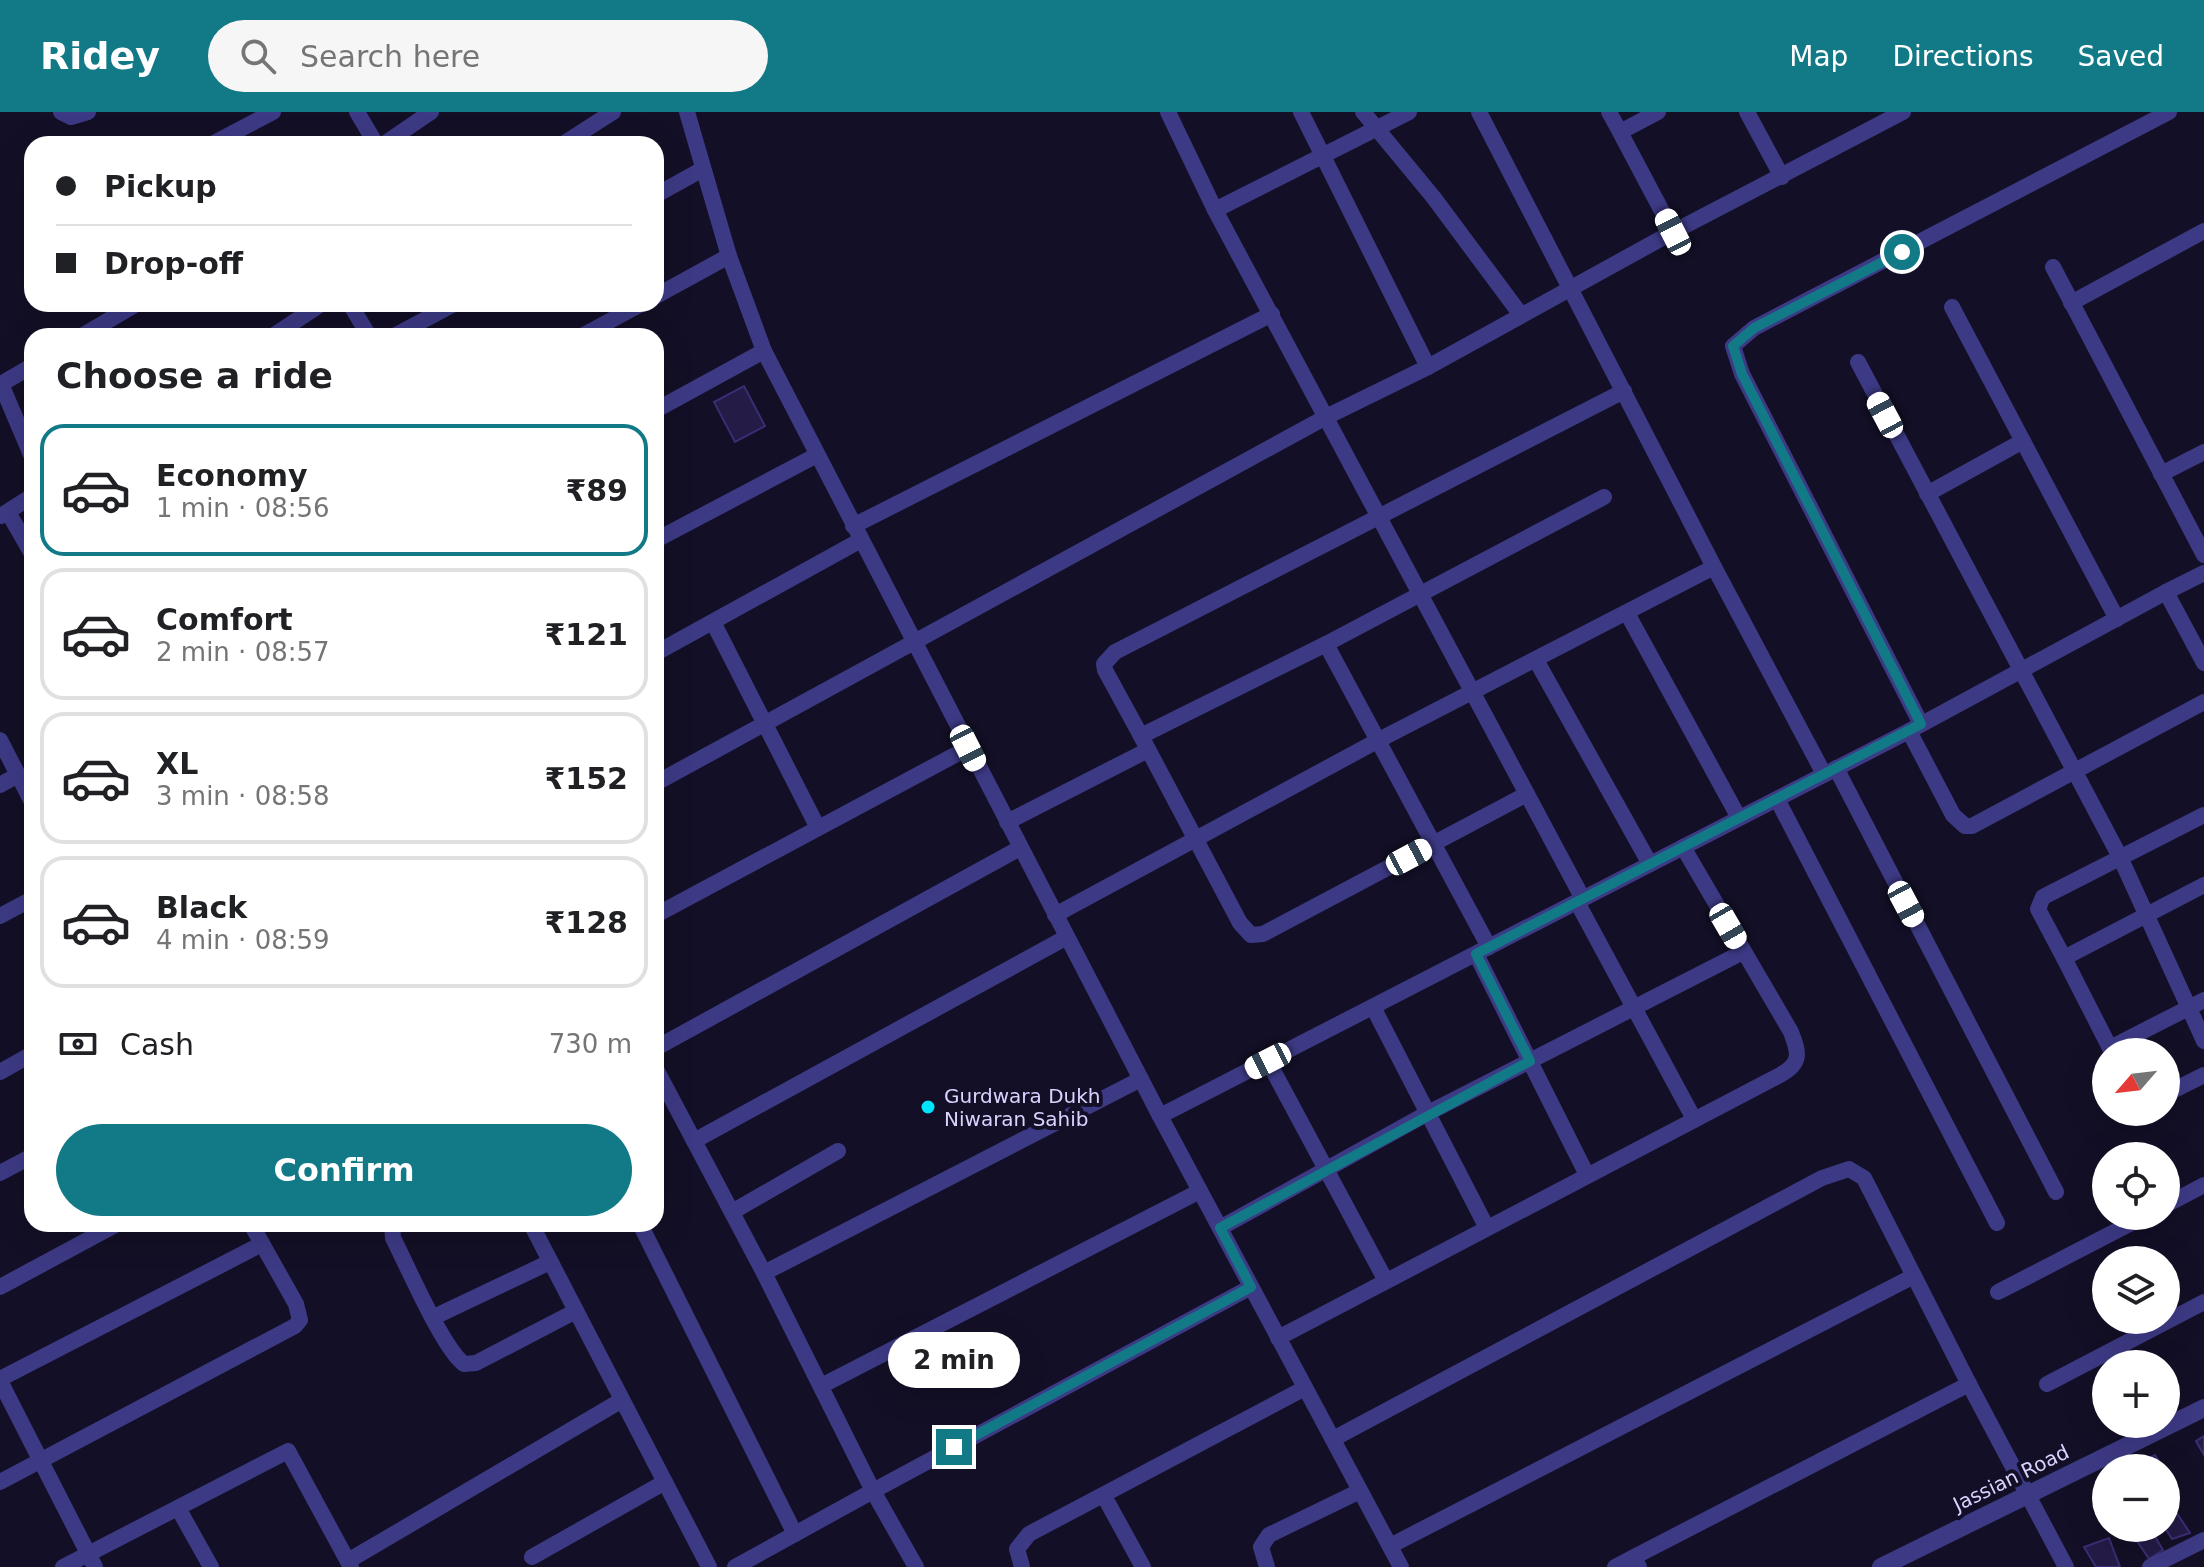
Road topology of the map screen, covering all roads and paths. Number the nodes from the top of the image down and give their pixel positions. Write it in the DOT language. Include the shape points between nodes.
graph roads {
  1 [pos="61,112"];
  2 [pos="88,112"];
  3 [pos="273,112"];
  4 [pos="357,112"];
  5 [pos="431,112"];
  6 [pos="613,112"];
  7 [pos="687,112"];
  8 [pos="1168,112"];
  9 [pos="1301,112"];
  10 [pos="1363,112"];
  11 [pos="1409,112"];
  12 [pos="1479,112"];
  13 [pos="1609,112"];
  14 [pos="1658,112"];
  15 [pos="1747,112"];
  16 [pos="1903,112"];
  17 [pos="2169,112"];
  18 [pos="1377,128"];
  19 [pos="1620,132"];
  20 [pos="227,136"];
  21 [pos="371,136"];
  22 [pos="396,136"];
  23 [pos="576,136"];
  24 [pos="1324,156"];
  25 [pos="703,169"];
  26 [pos="1782,177"];
  27 [pos="664,191"];
  28 [pos="1215,210"];
  29 [pos="2204,231"];
  30 [pos="1673,232"];
  31 [pos="729,256"];
  32 [pos="2053,267"];
  33 [pos="1570,288"];
  34 [pos="664,292"];
  35 [pos="2071,303"];
  36 [pos="1952,307"];
  37 [pos="122,312"];
  38 [pos="309,312"];
  39 [pos="439,312"];
  40 [pos="626,312"];
  41 [pos="1272,314"];
  42 [pos="1521,315"];
  43 [pos="96,328"];
  44 [pos="285,328"];
  45 [pos="409,328"];
  46 [pos="597,328"];
  47 [pos="764,351"];
  48 [pos="1858,362"];
  49 [pos="1428,367"];
  50 [pos="24,370"];
  51 [pos="0,383"];
  52 [pos="1624,391"];
  53 [pos="664,406"];
  54 [pos="1326,417"];
  55 [pos="24,438"];
  56 [pos="2023,441"];
  57 [pos="2204,452"];
  58 [pos="817,455"];
  59 [pos="2161,474"];
  60 [pos="1927,494"];
  61 [pos="1604,497"];
  62 [pos="24,501"];
  63 [pos="4,515"];
  64 [pos="1380,518"];
  65 [pos="857,533"];
  66 [pos="664,536"];
  67 [pos="24,543"];
  68 [pos="2204,555"];
  69 [pos="1714,567"];
  70 [pos="2204,573"];
  71 [pos="2166,592"];
  72 [pos="1420,594"];
  73 [pos="1627,613"];
  74 [pos="2117,619"];
  75 [pos="713,622"];
  76 [pos="913,642"];
  77 [pos="1326,644"];
  78 [pos="664,649"];
  79 [pos="1536,660"];
  80 [pos="2204,663"];
  81 [pos="2020,671"];
  82 [pos="1473,693"];
  83 [pos="2204,702"];
  84 [pos="764,723"];
  85 [pos="1915,727"];
  86 [pos="0,740"];
  87 [pos="1377,741"];
  88 [pos="1144,743"];
  89 [pos="968,748"];
  90 [pos="2074,770"];
  91 [pos="1830,771"];
  92 [pos="18,775"];
  93 [pos="664,779"];
  94 [pos="0,785"];
  95 [pos="24,787"];
  96 [pos="1527,794"];
  97 [pos="1777,799"];
  98 [pos="2204,815"];
  99 [pos="1739,818"];
  100 [pos="1007,822"];
  101 [pos="818,828"];
  102 [pos="1195,838"];
  103 [pos="1433,844"];
  104 [pos="1683,847"];
  105 [pos="1020,848"];
  106 [pos="2120,857"];
  107 [pos="1650,864"];
  108 [pos="2204,885"];
  109 [pos="1580,900"];
  110 [pos="24,903"];
  111 [pos="664,911"];
  112 [pos="1055,915"];
  113 [pos="2146,915"];
  114 [pos="0,916"];
  115 [pos="1067,937"];
  116 [pos="1482,950"];
  117 [pos="1743,952"];
  118 [pos="2064,958"];
  119 [pos="2196,1004"];
  120 [pos="1373,1007"];
  121 [pos="1634,1008"];
  122 [pos="2105,1038"];
  123 [pos="2133,1038"];
  124 [pos="2204,1041"];
  125 [pos="664,1044"];
  126 [pos="24,1058"];
  127 [pos="1268,1061"];
  128 [pos="1530,1061"];
  129 [pos="0,1072"];
  130 [pos="2204,1075"];
  131 [pos="1141,1079"];
  132 [pos="664,1084"];
  133 [pos="2180,1087"];
  134 [pos="1428,1113"];
  135 [pos="1160,1116"];
  136 [pos="1694,1119"];
  137 [pos="694,1141"];
  138 [pos="838,1151"];
  139 [pos="24,1160"];
  140 [pos="1327,1170"];
  141 [pos="0,1173"];
  142 [pos="1587,1175"];
  143 [pos="2204,1185"];
  144 [pos="1200,1191"];
  145 [pos="2056,1192"];
  146 [pos="2180,1198"];
  147 [pos="732,1212"];
  148 [pos="1997,1223"];
  149 [pos="1220,1228"];
  150 [pos="1487,1228"];
  151 [pos="2118,1230"];
  152 [pos="102,1232"];
  153 [pos="255,1232"];
  154 [pos="393,1232"];
  155 [pos="535,1232"];
  156 [pos="644,1232"];
  157 [pos="262,1244"];
  158 [pos="550,1262"];
  159 [pos="764,1273"];
  160 [pos="1914,1276"];
  161 [pos="1386,1281"];
  162 [pos="0,1287"];
  163 [pos="1251,1287"];
  164 [pos="1998,1292"];
  165 [pos="2204,1302"];
  166 [pos="576,1311"];
  167 [pos="434,1317"];
  168 [pos="1278,1338"];
  169 [pos="0,1380"];
  170 [pos="1969,1384"];
  171 [pos="2047,1384"];
  172 [pos="821,1386"];
  173 [pos="1305,1388"];
  174 [pos="622,1400"];
  175 [pos="2204,1408"];
  176 [pos="1333,1439"];
  177 [pos="41,1460"];
  178 [pos="0,1482"];
  179 [pos="665,1482"];
  180 [pos="873,1491"];
  181 [pos="1360,1491"];
  182 [pos="2027,1493"];
  183 [pos="1104,1496"];
  184 [pos="178,1508"];
  185 [pos="795,1534"];
  186 [pos="2204,1540"];
  187 [pos="1390,1546"];
  188 [pos="532,1557"];
  189 [pos="92,1560"];
  190 [pos="1636,1562"];
  191 [pos="350,1564"];
  192 [pos="63,1567"];
  193 [pos="211,1567"];
  194 [pos="709,1567"];
  195 [pos="735,1567"];
  196 [pos="916,1567"];
  197 [pos="1022,1567"];
  198 [pos="1143,1567"];
  199 [pos="1267,1567"];
  200 [pos="1401,1567"];
  201 [pos="1615,1567"];
  202 [pos="1881,1567"];
  203 [pos="2066,1567"];
  204 [pos="2150,1567"];
  1 -- 2 [label="street" via="71,117"];
  3 -- 20 [label="street"];
  4 -- 21 [label="street"];
  5 -- 22 [label="street"];
  6 -- 23 [label="street"];
  7 -- 25 [label="street"];
  8 -- 28 [label="street"];
  9 -- 24 [label="street"];
  10 -- 18 [label="street"];
  11 -- 18 [label="street"];
  12 -- 33 [label="street"];
  13 -- 19 [label="street"];
  14 -- 19 [label="street"];
  15 -- 26 [label="street"];
  16 -- 26 [label="street"];
  17 -- 85 [label="street" via="1754,328 1733,346"];
  18 -- 24 [label="street"];
  18 -- 42 [label="street"];
  19 -- 30 [label="street"];
  24 -- 28 [label="street"];
  24 -- 49 [label="street"];
  25 -- 27 [label="street"];
  25 -- 31 [label="street"];
  26 -- 30 [label="street"];
  28 -- 41 [label="street"];
  29 -- 35 [label="street"];
  30 -- 33 [label="street"];
  31 -- 34 [label="street"];
  31 -- 47 [label="street"];
  32 -- 35 [label="street"];
  33 -- 42 [label="street"];
  33 -- 52 [label="street"];
  35 -- 59 [label="street"];
  36 -- 56 [label="street"];
  37 -- 43 [label="street"];
  38 -- 44 [label="street"];
  39 -- 45 [label="street"];
  40 -- 46 [label="street"];
  41 -- 54 [label="street"];
  41 -- 65 [label="street"];
  42 -- 49 [label="street"];
  47 -- 53 [label="street"];
  47 -- 58 [label="street"];
  48 -- 60 [label="street"];
  49 -- 54 [label="street"];
  50 -- 51 [label="street"];
  51 -- 55 [label="street"];
  52 -- 64 [label="street"];
  52 -- 69 [label="street"];
  54 -- 64 [label="street"];
  54 -- 76 [label="street"];
  56 -- 60 [label="street"];
  56 -- 74 [label="street"];
  57 -- 59 [label="street"];
  58 -- 65 [label="street"];
  58 -- 66 [label="street"];
  59 -- 68 [label="street"];
  60 -- 81 [label="street"];
  61 -- 72 [label="street"];
  62 -- 63 [label="street"];
  63 -- 67 [label="street"];
  64 -- 72 [label="street"];
  64 -- 88 [label="street" via="1107,658 1105,670"];
  65 -- 75 [label="street"];
  65 -- 76 [label="street"];
  69 -- 73 [label="street"];
  69 -- 91 [label="street"];
  70 -- 71 [label="street"];
  71 -- 74 [label="street"];
  71 -- 80 [label="street"];
  72 -- 77 [label="street"];
  72 -- 82 [label="street"];
  73 -- 79 [label="street"];
  73 -- 99 [label="street"];
  74 -- 81 [label="street"];
  75 -- 78 [label="street"];
  75 -- 84 [label="street"];
  76 -- 84 [label="street"];
  76 -- 89 [label="street"];
  77 -- 87 [label="street"];
  77 -- 88 [label="street"];
  79 -- 82 [label="street"];
  79 -- 107 [label="street"];
  81 -- 85 [label="street"];
  81 -- 90 [label="street"];
  82 -- 87 [label="street"];
  82 -- 96 [label="street"];
  83 -- 90 [label="street"];
  84 -- 93 [label="street"];
  84 -- 101 [label="street"];
  85 -- 90 [label="street" via="1953,815 1965,826"];
  85 -- 91 [label="street"];
  86 -- 92 [label="street"];
  87 -- 102 [label="street"];
  87 -- 103 [label="street"];
  88 -- 100 [label="street"];
  88 -- 102 [label="street"];
  89 -- 100 [label="street"];
  89 -- 101 [label="street"];
  90 -- 106 [label="street"];
  91 -- 97 [label="street"];
  91 -- 145 [label="street"];
  92 -- 94 [label="street"];
  92 -- 95 [label="street"];
  96 -- 103 [label="street"];
  96 -- 109 [label="street"];
  97 -- 99 [label="street"];
  97 -- 148 [label="street"];
  98 -- 106 [label="street"];
  99 -- 104 [label="street"];
  100 -- 105 [label="street"];
  101 -- 111 [label="street"];
  102 -- 103 [label="street" via="1251,935"];
  102 -- 112 [label="street"];
  103 -- 116 [label="street"];
  104 -- 107 [label="street"];
  104 -- 117 [label="street"];
  105 -- 112 [label="street"];
  105 -- 125 [label="street"];
  106 -- 113 [label="street"];
  106 -- 118 [label="street" via="2048,892 2039,903"];
  107 -- 109 [label="street"];
  108 -- 113 [label="street"];
  109 -- 116 [label="street"];
  109 -- 121 [label="street"];
  110 -- 114 [label="street"];
  112 -- 115 [label="street"];
  113 -- 118 [label="street"];
  113 -- 119 [label="street"];
  115 -- 131 [label="street"];
  115 -- 137 [label="street"];
  116 -- 120 [label="street"];
  116 -- 128 [label="street"];
  117 -- 121 [label="street"];
  117 -- 136 [label="street" via="1791,1032 1799,1056 1788,1070"];
  118 -- 122 [label="street"];
  119 -- 123 [label="street"];
  119 -- 124 [label="street"];
  120 -- 127 [label="street"];
  120 -- 134 [label="street"];
  121 -- 128 [label="street"];
  121 -- 136 [label="street"];
  126 -- 129 [label="street"];
  127 -- 135 [label="street"];
  127 -- 140 [label="street"];
  128 -- 134 [label="street"];
  128 -- 142 [label="street"];
  130 -- 133 [label="street"];
  131 -- 135 [label="street"];
  131 -- 159 [label="street"];
  132 -- 137 [label="street"];
  134 -- 140 [label="street"];
  134 -- 150 [label="street"];
  135 -- 144 [label="street"];
  136 -- 142 [label="street"];
  137 -- 147 [label="street"];
  138 -- 147 [label="street"];
  139 -- 141 [label="street"];
  140 -- 149 [label="street"];
  140 -- 161 [label="street"];
  142 -- 150 [label="street"];
  143 -- 146 [label="street"];
  144 -- 149 [label="street"];
  144 -- 172 [label="street"];
  147 -- 159 [label="street"];
  149 -- 163 [label="street"];
  150 -- 161 [label="street"];
  151 -- 164 [label="street"];
  152 -- 162 [label="street"];
  153 -- 157 [label="street"];
  154 -- 167 [label="street"];
  155 -- 158 [label="street"];
  156 -- 185 [label="street"];
  157 -- 169 [label="street"];
  157 -- 177 [label="street" via="301,1314 295,1326"];
  158 -- 166 [label="street"];
  158 -- 167 [label="street"];
  159 -- 172 [label="street"];
  160 -- 170 [label="street"];
  160 -- 176 [label="street" via="1864,1178 1849,1169 1834,1172"];
  160 -- 187 [label="street"];
  161 -- 168 [label="street"];
  163 -- 168 [label="street"];
  163 -- 180 [label="street"];
  165 -- 171 [label="street"];
  166 -- 167 [label="street" via="469,1365 457,1358"];
  166 -- 174 [label="street"];
  168 -- 173 [label="street"];
  169 -- 177 [label="street"];
  170 -- 182 [label="street"];
  170 -- 190 [label="street"];
  172 -- 180 [label="street"];
  173 -- 176 [label="street"];
  173 -- 183 [label="street"];
  174 -- 179 [label="street"];
  174 -- 191 [label="street"];
  175 -- 182 [label="street, Jassian Road"];
  176 -- 181 [label="street"];
  177 -- 178 [label="street"];
  177 -- 189 [label="street"];
  179 -- 188 [label="street"];
  179 -- 194 [label="street"];
  180 -- 185 [label="street"];
  180 -- 196 [label="street"];
  181 -- 187 [label="street"];
  181 -- 199 [label="street" via="1269,1535 1261,1547"];
  182 -- 202 [label="street, Jassian Road"];
  182 -- 203 [label="street"];
  183 -- 197 [label="street" via="1022,1540 1016,1554"];
  183 -- 198 [label="street"];
  184 -- 189 [label="street"];
  184 -- 191 [label="street" via="288,1451"];
  184 -- 193 [label="street"];
  185 -- 195 [label="street"];
  186 -- 204 [label="street"];
  187 -- 200 [label="street"];
  189 -- 192 [label="street"];
  190 -- 201 [label="street"];
}
